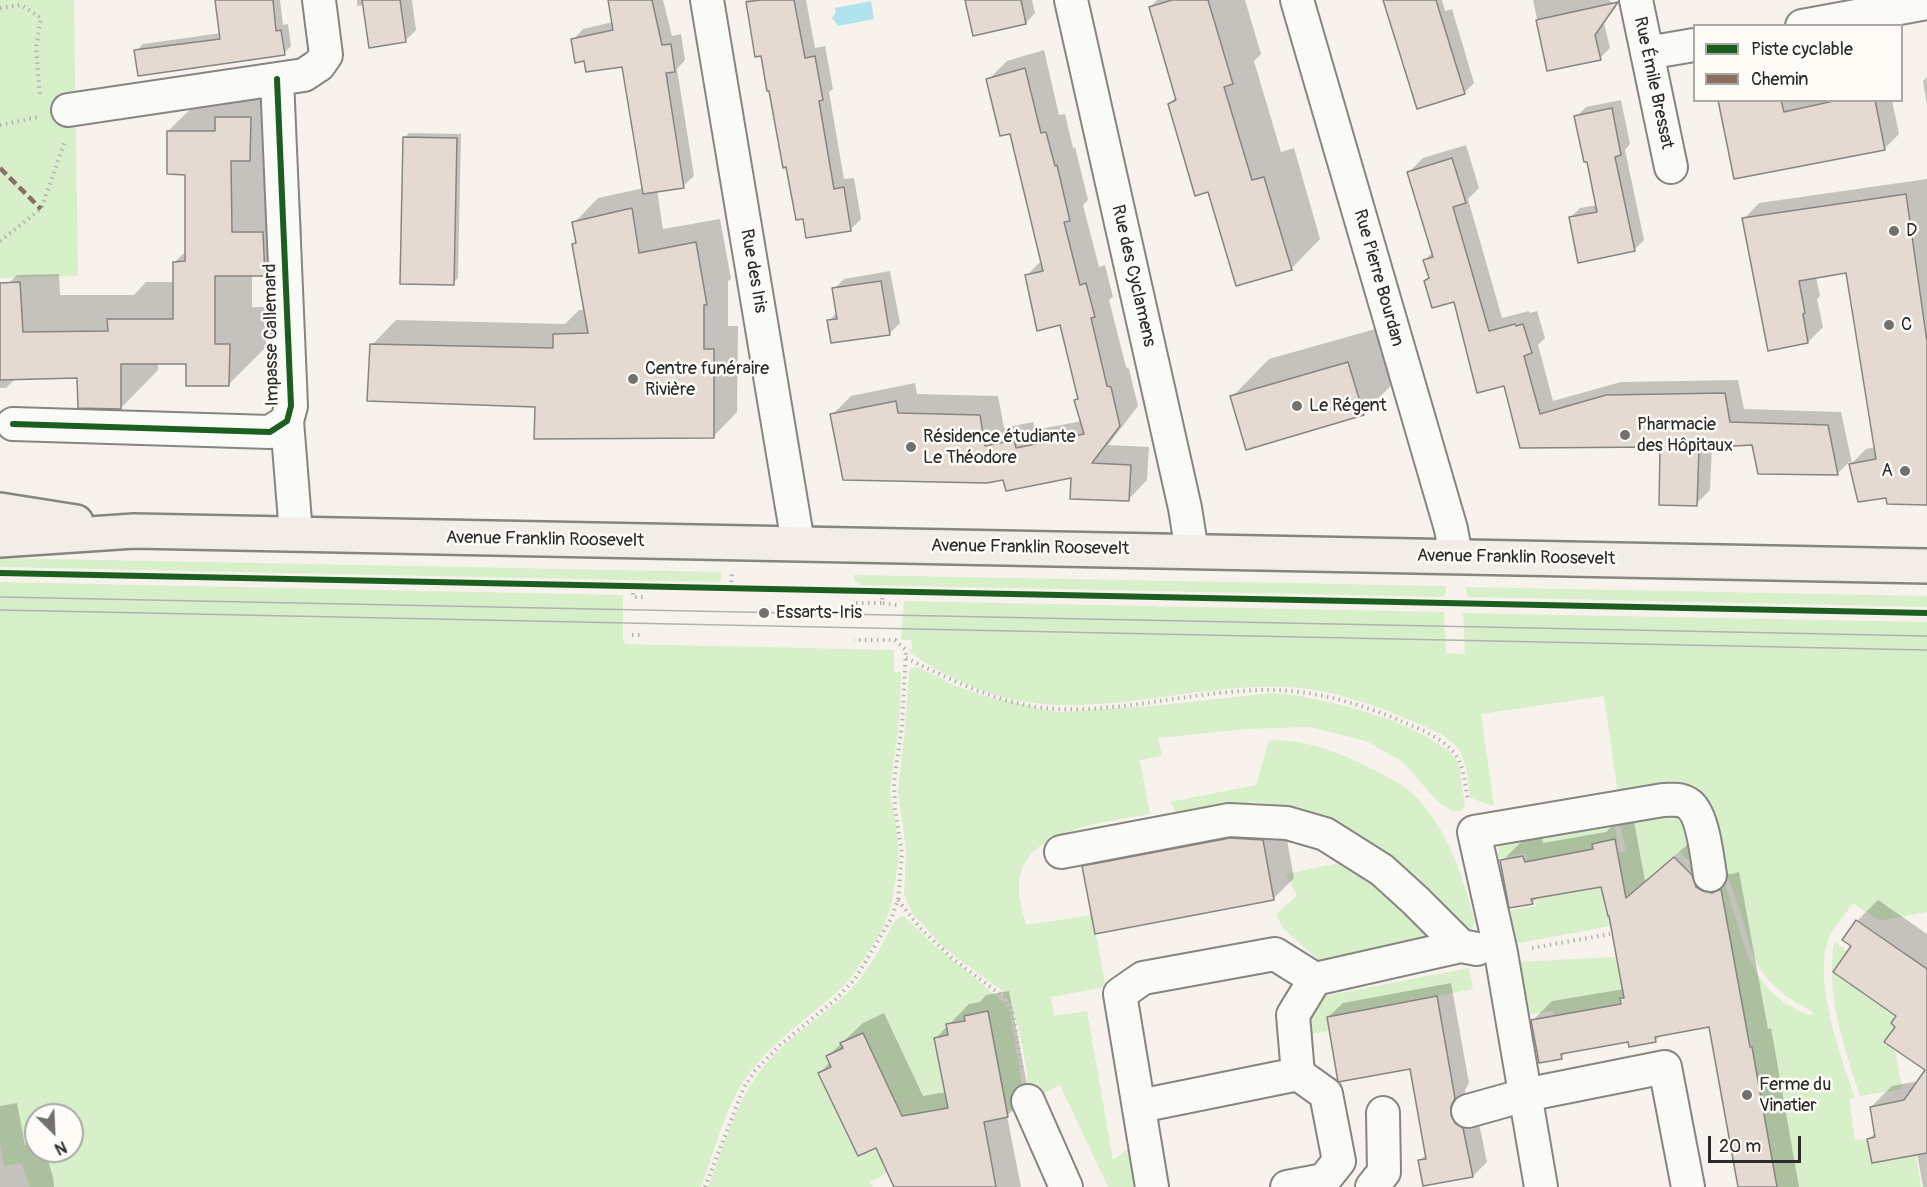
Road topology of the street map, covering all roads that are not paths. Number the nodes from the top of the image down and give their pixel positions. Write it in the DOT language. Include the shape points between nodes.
graph roads {
  1 [pos="319,0"];
  2 [pos="707,0"];
  3 [pos="1071,0"];
  4 [pos="1297,0"];
  5 [pos="1636,0"];
  6 [pos="1927,3"];
  7 [pos="1813,24"];
  8 [pos="1693,45"];
  9 [pos="1647,53"];
  10 [pos="277,79"];
  11 [pos="68,110"];
  12 [pos="1671,167"];
  13 [pos="287,421"];
  14 [pos="13,424"];
  15 [pos="0,510"];
  16 [pos="134,531"];
  17 [pos="296,534"];
  18 [pos="0,540"];
  19 [pos="798,543"];
  20 [pos="1192,552"];
  21 [pos="1456,557"];
  22 [pos="1927,567"];
  23 [pos="1061,852"];
  24 [pos="1710,875"];
  25 [pos="1461,946"];
  26 [pos="1501,953"];
  27 [pos="1315,979"];
  28 [pos="1298,1074"];
  29 [pos="1525,1095"];
  30 [pos="1028,1101"];
  31 [pos="1140,1106"];
  32 [pos="1468,1112"];
  33 [pos="1383,1113"];
  34 [pos="1066,1187"];
  35 [pos="1152,1187"];
  36 [pos="1287,1187"];
  37 [pos="1372,1187"];
  38 [pos="1541,1187"];
  39 [pos="1688,1187"];
  1 -- 10 [label="street" via="326,55 304,75"];
  2 -- 19 [label="street, Rue des Iris"];
  3 -- 20 [label="street, Rue des Cyclamens"];
  4 -- 21 [label="street, Rue Pierre Bourdan"];
  5 -- 9 [label="street, Rue Émile Bressat"];
  6 -- 7 [label="street"];
  8 -- 9 [label="street"];
  9 -- 12 [label="street, Rue Émile Bressat"];
  10 -- 11 [label="street"];
  10 -- 13 [label="street, Impasse Callemard" via="291,406"];
  13 -- 14 [label="street, Impasse Callemard" via="270,432"];
  13 -- 17 [label="street"];
  15 -- 16 [label="main road, Avenue Franklin Roosevelt"];
  16 -- 17 [label="main road, Avenue Franklin Roosevelt"];
  16 -- 18 [label="main road, Avenue Franklin Roosevelt"];
  17 -- 19 [label="main road, Avenue Franklin Roosevelt"];
  19 -- 20 [label="main road, Avenue Franklin Roosevelt"];
  20 -- 21 [label="main road, Avenue Franklin Roosevelt"];
  21 -- 22 [label="main road, Avenue Franklin Roosevelt"];
  23 -- 25 [label="street" via="1229,820 1287,823 1325,834 1382,870"];
  24 -- 26 [label="street" via="1700,821 1695,810 1678,799 1474,832"];
  25 -- 26 [label="street"];
  25 -- 27 [label="street"];
  26 -- 29 [label="street"];
  27 -- 28 [label="street" via="1293,1015"];
  27 -- 31 [label="street" via="1275,954 1143,978 1120,994"];
  28 -- 31 [label="street"];
  28 -- 36 [label="street" via="1326,1094 1339,1161 1324,1180"];
  29 -- 32 [label="street"];
  29 -- 38 [label="street"];
  29 -- 39 [label="street" via="1665,1067"];
  30 -- 34 [label="street"];
  31 -- 35 [label="street"];
  33 -- 37 [label="street" via="1384,1172"];
}
